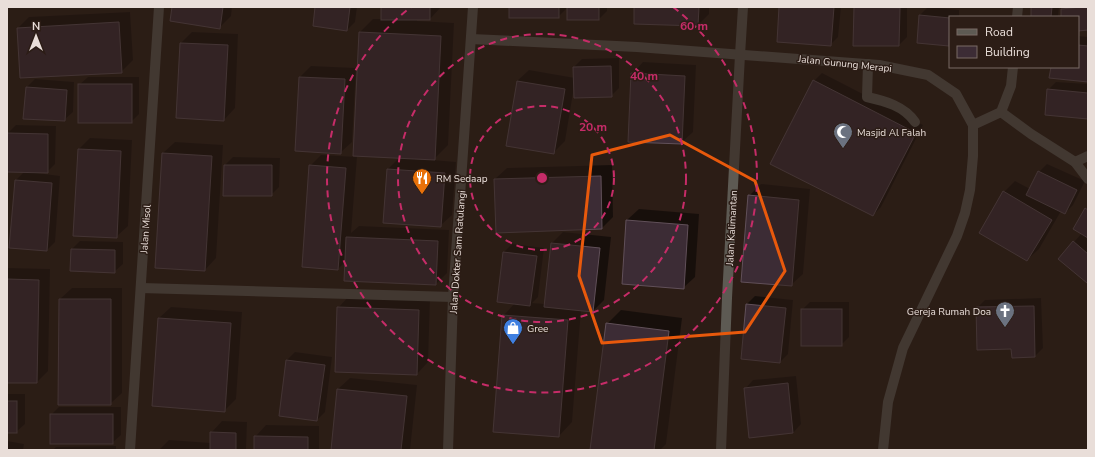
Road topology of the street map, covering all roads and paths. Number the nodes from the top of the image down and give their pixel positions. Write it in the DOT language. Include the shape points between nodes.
graph roads {
  1 [pos="159,7"];
  2 [pos="473,7"];
  3 [pos="743,7"];
  4 [pos="471,39"];
  5 [pos="740,55"];
  6 [pos="868,64"];
  7 [pos="1013,68"];
  8 [pos="1001,112"];
  9 [pos="915,122"];
  10 [pos="973,125"];
  11 [pos="1088,156"];
  12 [pos="1075,162"];
  13 [pos="1088,179"];
  14 [pos="141,288"];
  15 [pos="453,297"];
  16 [pos="130,450"];
  17 [pos="448,450"];
  18 [pos="721,450"];
  19 [pos="883,450"];
  1 -- 14 [label="street, Jalan Misol"];
  2 -- 4 [label="street, Jalan Dokter Sam Ratulangi"];
  3 -- 5 [label="street, Jalan Kalimantan"];
  4 -- 5 [label="street, Jalan Gunung Merapi"];
  4 -- 15 [label="street, Jalan Dokter Sam Ratulangi"];
  5 -- 6 [label="street, Jalan Gunung Merapi"];
  5 -- 18 [label="street, Jalan Kalimantan"];
  6 -- 9 [label="street" via="867,97 900,108"];
  6 -- 10 [label="street, Jalan Gunung Merapi" via="928,75 956,94"];
  7 -- 8 [label="street" via="1011,86"];
  8 -- 10 [label="street"];
  8 -- 12 [label="street"];
  10 -- 19 [label="street, Jalan Gunung Merapi" via="970,190 965,213 957,236 903,348 888,402"];
  11 -- 12 [label="street"];
  12 -- 13 [label="street"];
  14 -- 15 [label="street"];
  14 -- 16 [label="street, Jalan Misol"];
  15 -- 17 [label="street, Jalan Dokter Sam Ratulangi"];
}
